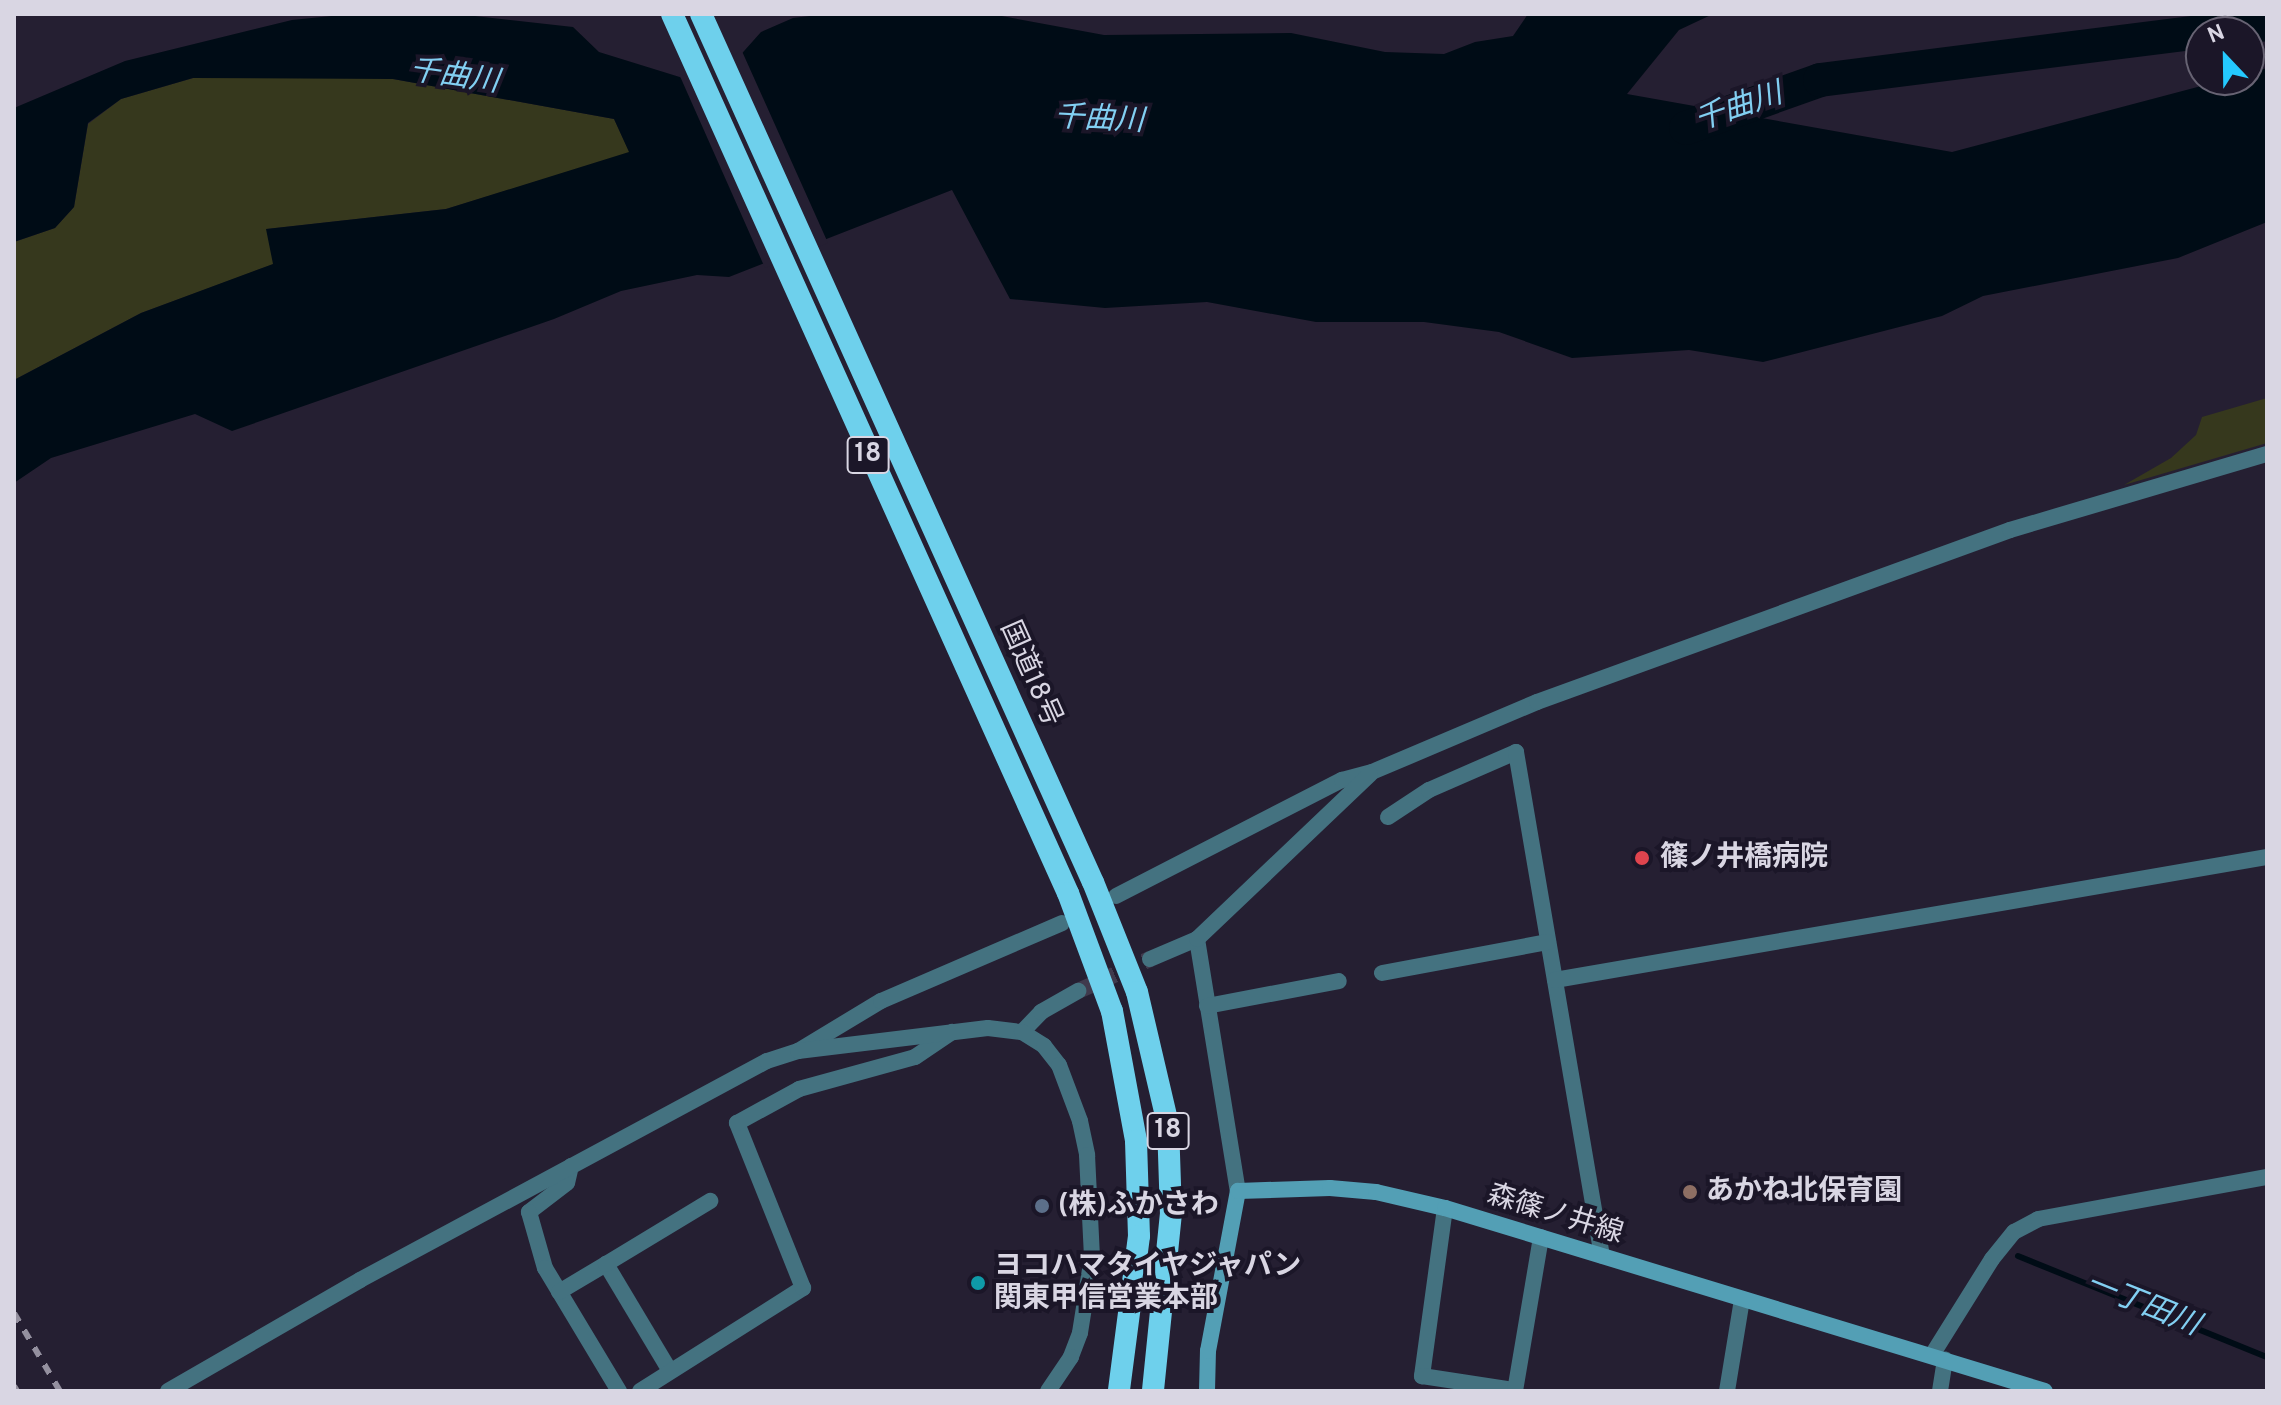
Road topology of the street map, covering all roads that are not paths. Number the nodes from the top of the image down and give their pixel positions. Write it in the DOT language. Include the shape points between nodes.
graph roads {
  1 [pos="672,14"];
  2 [pos="701,14"];
  3 [pos="2267,454"];
  4 [pos="2240,461"];
  5 [pos="2267,466"];
  6 [pos="1372,772"];
  7 [pos="1388,817"];
  8 [pos="2267,857"];
  9 [pos="1116,896"];
  10 [pos="1062,923"];
  11 [pos="1197,939"];
  12 [pos="1548,942"];
  13 [pos="1150,959"];
  14 [pos="1382,973"];
  15 [pos="1555,980"];
  16 [pos="1339,981"];
  17 [pos="1078,991"];
  18 [pos="1207,1006"];
  19 [pos="952,1032"];
  20 [pos="1022,1032"];
  21 [pos="798,1051"];
  22 [pos="571,1166"];
  23 [pos="2267,1177"];
  24 [pos="1238,1191"];
  25 [pos="710,1201"];
  26 [pos="1445,1208"];
  27 [pos="1541,1237"];
  28 [pos="1602,1256"];
  29 [pos="606,1264"];
  30 [pos="559,1292"];
  31 [pos="1742,1299"];
  32 [pos="1938,1357"];
  33 [pos="670,1371"];
  34 [pos="1515,1390"];
  35 [pos="168,1391"];
  36 [pos="619,1391"];
  37 [pos="640,1391"];
  38 [pos="1048,1391"];
  39 [pos="1119,1391"];
  40 [pos="1153,1391"];
  41 [pos="1207,1391"];
  42 [pos="1727,1391"];
  43 [pos="1940,1391"];
  44 [pos="2045,1391"];
  1 -- 39 [label="highway, 国道18号 / 18" via="1068,893 1112,1011 1136,1141 1139,1236"];
  2 -- 40 [label="highway, 国道18号 / 18" via="1093,882 1137,992 1168,1124 1171,1213"];
  3 -- 4 [label="street"];
  4 -- 5 [label="street"];
  4 -- 6 [label="street" via="2010,530 1806,602 1537,702"];
  6 -- 9 [label="street" via="1342,780"];
  6 -- 11 [label="street"];
  7 -- 12 [label="street" via="1429,790 1516,752"];
  8 -- 15 [label="street"];
  10 -- 21 [label="street" via="881,1001"];
  11 -- 13 [label="street"];
  11 -- 18 [label="street"];
  12 -- 14 [label="street"];
  12 -- 15 [label="street"];
  15 -- 28 [label="street"];
  16 -- 18 [label="street"];
  17 -- 20 [label="street" via="1041,1012"];
  18 -- 24 [label="street"];
  19 -- 20 [label="street"];
  19 -- 21 [label="street"];
  19 -- 33 [label="street" via="915,1057 799,1089 737,1123 803,1288"];
  20 -- 38 [label="street" via="1044,1046 1070,1087 1091,1193 1092,1257 1080,1333"];
  21 -- 22 [label="street" via="767,1061"];
  22 -- 30 [label="street" via="567,1183 529,1212 545,1268"];
  22 -- 35 [label="street"];
  23 -- 32 [label="street" via="2038,1219 2014,1232 1992,1259"];
  24 -- 26 [label="main road, 森篠ノ井線" via="1330,1188"];
  24 -- 41 [label="main road" via="1208,1351"];
  25 -- 29 [label="street"];
  26 -- 27 [label="main road, 森篠ノ井線"];
  26 -- 34 [label="street" via="1422,1376"];
  27 -- 28 [label="main road, 森篠ノ井線"];
  27 -- 34 [label="street"];
  28 -- 31 [label="main road, 森篠ノ井線"];
  29 -- 30 [label="street"];
  29 -- 33 [label="street"];
  30 -- 36 [label="street"];
  31 -- 32 [label="main road, 森篠ノ井線"];
  31 -- 42 [label="street"];
  32 -- 43 [label="street"];
  32 -- 44 [label="main road, 森篠ノ井線"];
  33 -- 37 [label="street"];
}
